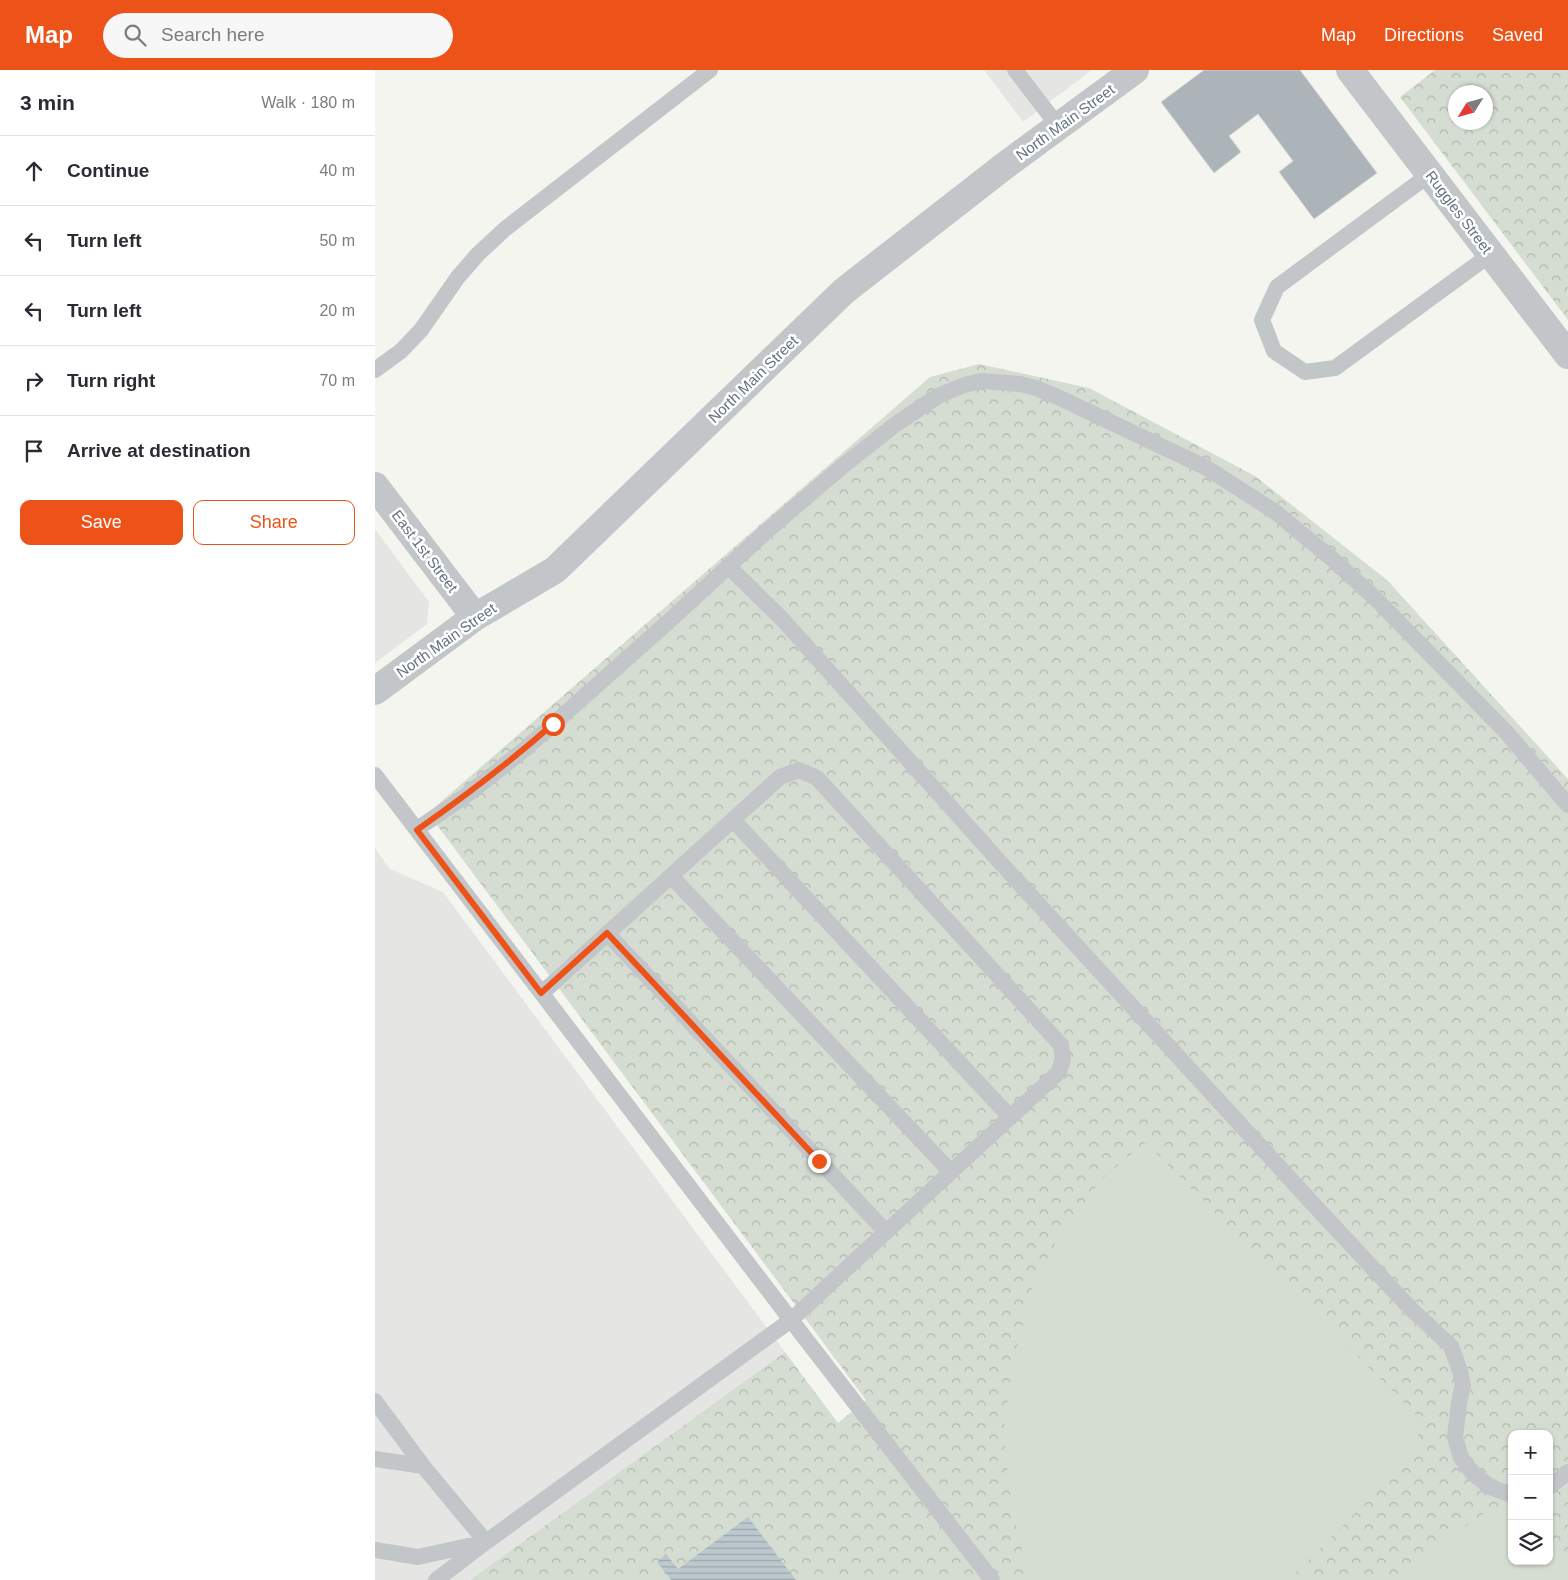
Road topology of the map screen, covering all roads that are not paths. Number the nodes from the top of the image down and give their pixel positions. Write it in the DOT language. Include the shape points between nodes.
graph roads {
  1 [pos="710,70"];
  2 [pos="1015,70"];
  3 [pos="1135,70"];
  4 [pos="1350,70"];
  5 [pos="1059,126"];
  6 [pos="1430,174"];
  7 [pos="1491,254"];
  8 [pos="1568,355"];
  9 [pos="375,370"];
  10 [pos="375,486"];
  11 [pos="729,566"];
  12 [pos="475,617"];
  13 [pos="375,691"];
  14 [pos="375,775"];
  15 [pos="1568,806"];
  16 [pos="733,820"];
  17 [pos="417,830"];
  18 [pos="671,876"];
  19 [pos="607,933"];
  20 [pos="541,993"];
  21 [pos="1010,1117"];
  22 [pos="951,1172"];
  23 [pos="886,1232"];
  24 [pos="791,1320"];
  25 [pos="375,1401"];
  26 [pos="375,1459"];
  27 [pos="423,1466"];
  28 [pos="1568,1472"];
  29 [pos="1553,1484"];
  30 [pos="1508,1494"];
  31 [pos="485,1542"];
  32 [pos="375,1550"];
  33 [pos="436,1580"];
  34 [pos="991,1580"];
  1 -- 9 [label="lane" via="505,229 458,277 421,330 401,351"];
  2 -- 5 [label="lane"];
  3 -- 5 [label="street, North Main Street"];
  4 -- 6 [label="street, Ruggles Street"];
  5 -- 12 [label="street, North Main Street" via="844,291 555,570"];
  6 -- 7 [label="street, Ruggles Street"];
  6 -- 7 [label="lane" via="1277,287 1262,320 1274,351 1305,372 1335,368"];
  7 -- 8 [label="street, Ruggles Street"];
  10 -- 12 [label="street, East 1st Street"];
  11 -- 15 [label="lane" via="844,465 938,396 981,381 1036,388 1205,467 1274,511 1376,599 1507,733"];
  11 -- 17 [label="lane" via="524,750"];
  11 -- 30 [label="lane" via="782,619 1314,1205 1451,1346 1463,1385 1455,1437 1461,1458 1490,1487"];
  12 -- 13 [label="street, North Main Street"];
  14 -- 17 [label="lane"];
  16 -- 18 [label="lane"];
  16 -- 21 [label="lane"];
  16 -- 21 [label="lane" via="780,777 799,770 817,778 1061,1045 1063,1059 1059,1072"];
  17 -- 20 [label="lane"];
  18 -- 19 [label="lane"];
  18 -- 22 [label="lane"];
  19 -- 20 [label="lane"];
  19 -- 23 [label="lane"];
  20 -- 24 [label="lane"];
  21 -- 22 [label="lane"];
  22 -- 23 [label="lane"];
  23 -- 24 [label="lane"];
  24 -- 31 [label="lane"];
  24 -- 34 [label="lane"];
  25 -- 27 [label="lane"];
  26 -- 27 [label="lane"];
  27 -- 31 [label="lane"];
  28 -- 29 [label="lane"];
  31 -- 32 [label="lane" via="418,1558"];
  31 -- 33 [label="lane"];
}
